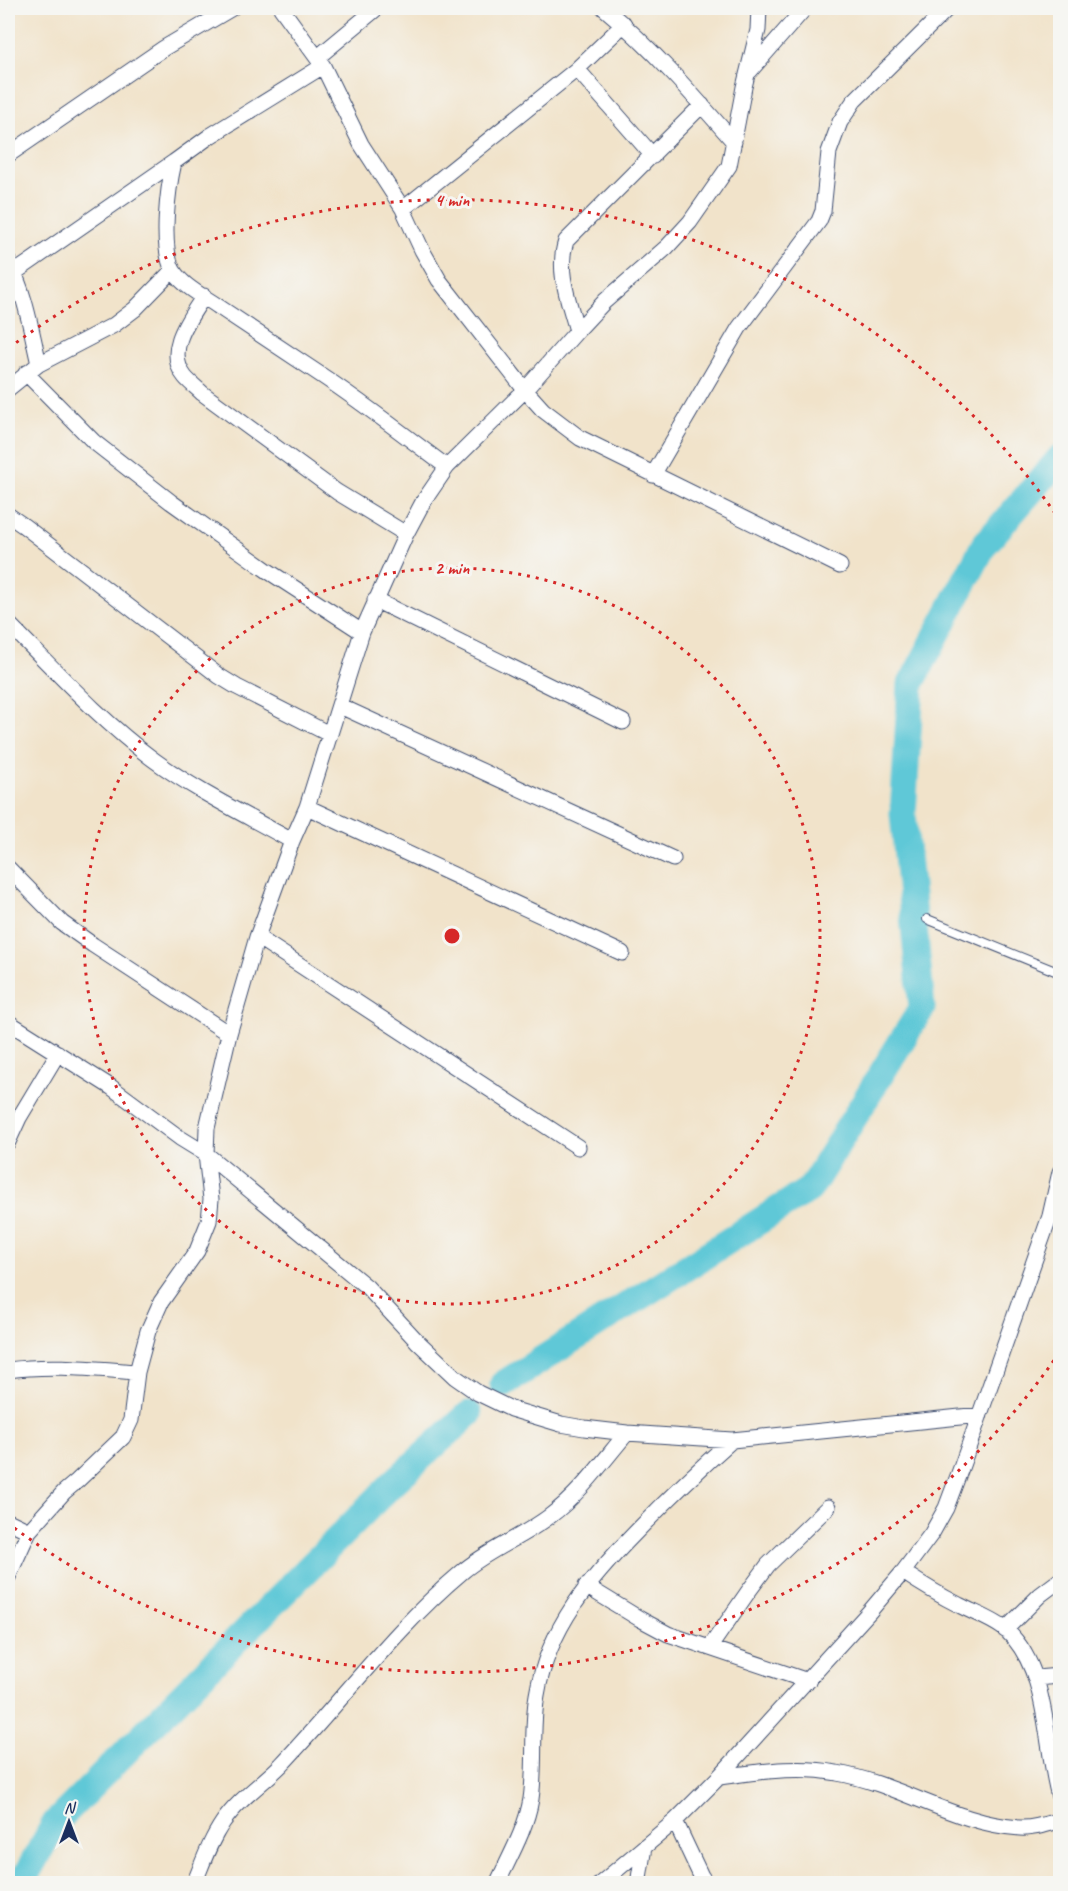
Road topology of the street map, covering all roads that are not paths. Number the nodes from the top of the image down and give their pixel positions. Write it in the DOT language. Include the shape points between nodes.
graph roads {
  1 [pos="231,8"];
  2 [pos="281,8"];
  3 [pos="377,8"];
  4 [pos="604,8"];
  5 [pos="759,8"];
  6 [pos="806,8"];
  7 [pos="948,8"];
  8 [pos="624,24"];
  9 [pos="320,62"];
  10 [pos="577,69"];
  11 [pos="747,75"];
  12 [pos="702,105"];
  13 [pos="734,142"];
  14 [pos="8,155"];
  15 [pos="653,156"];
  16 [pos="174,162"];
  17 [pos="403,209"];
  18 [pos="11,267"];
  19 [pos="173,270"];
  20 [pos="204,296"];
  21 [pos="577,331"];
  22 [pos="39,364"];
  23 [pos="26,373"];
  24 [pos="8,389"];
  25 [pos="525,390"];
  26 [pos="447,467"];
  27 [pos="653,475"];
  28 [pos="8,515"];
  29 [pos="406,534"];
  30 [pos="840,567"];
  31 [pos="375,600"];
  32 [pos="8,623"];
  33 [pos="362,632"];
  34 [pos="340,706"];
  35 [pos="623,722"];
  36 [pos="329,734"];
  37 [pos="306,807"];
  38 [pos="292,842"];
  39 [pos="673,859"];
  40 [pos="8,868"];
  41 [pos="927,919"];
  42 [pos="257,937"];
  43 [pos="622,953"];
  44 [pos="1060,973"];
  45 [pos="8,1022"];
  46 [pos="229,1034"];
  47 [pos="58,1053"];
  48 [pos="8,1142"];
  49 [pos="578,1147"];
  50 [pos="206,1154"];
  51 [pos="1060,1172"];
  52 [pos="1055,1218"];
  53 [pos="8,1370"];
  54 [pos="137,1372"];
  55 [pos="980,1415"];
  56 [pos="627,1433"];
  57 [pos="732,1440"];
  58 [pos="828,1507"];
  59 [pos="8,1521"];
  60 [pos="29,1532"];
  61 [pos="903,1572"];
  62 [pos="8,1577"];
  63 [pos="1060,1580"];
  64 [pos="586,1586"];
  65 [pos="1005,1630"];
  66 [pos="710,1647"];
  67 [pos="1060,1676"];
  68 [pos="1036,1678"];
  69 [pos="808,1681"];
  70 [pos="719,1778"];
  71 [pos="1060,1800"];
  72 [pos="1060,1820"];
  73 [pos="675,1821"];
  74 [pos="644,1847"];
  75 [pos="194,1884"];
  76 [pos="497,1884"];
  77 [pos="600,1884"];
  78 [pos="638,1884"];
  79 [pos="707,1884"];
  1 -- 14 [label="street" via="164,48"];
  2 -- 9 [label="street"];
  3 -- 9 [label="street"];
  4 -- 8 [label="street"];
  5 -- 11 [label="street"];
  6 -- 11 [label="street"];
  7 -- 27 [label="street" via="854,101 840,122 829,152 819,221 739,328"];
  8 -- 10 [label="street"];
  8 -- 12 [label="street"];
  9 -- 16 [label="street"];
  9 -- 17 [label="street" via="361,144"];
  10 -- 15 [label="street"];
  10 -- 17 [label="street"];
  11 -- 13 [label="street"];
  12 -- 13 [label="street"];
  12 -- 15 [label="street"];
  13 -- 21 [label="street" via="729,166 690,222"];
  15 -- 21 [label="street" via="566,241 562,271"];
  16 -- 18 [label="street"];
  16 -- 19 [label="street" via="166,209"];
  17 -- 25 [label="street" via="439,280"];
  18 -- 22 [label="street"];
  19 -- 20 [label="street"];
  19 -- 22 [label="street" via="114,325"];
  20 -- 26 [label="street"];
  20 -- 29 [label="street" via="182,330 177,355 184,376 337,492"];
  21 -- 25 [label="street"];
  22 -- 23 [label="street"];
  23 -- 24 [label="street"];
  23 -- 33 [label="street" via="94,442 268,571"];
  25 -- 26 [label="street"];
  25 -- 27 [label="street" via="543,410 580,438"];
  26 -- 29 [label="street"];
  27 -- 30 [label="street"];
  28 -- 36 [label="street" via="212,671"];
  29 -- 31 [label="street"];
  31 -- 33 [label="street"];
  31 -- 35 [label="street"];
  32 -- 38 [label="street" via="90,706 142,751"];
  33 -- 34 [label="street"];
  34 -- 36 [label="street"];
  34 -- 39 [label="street"];
  36 -- 37 [label="street"];
  37 -- 38 [label="street"];
  37 -- 43 [label="street"];
  38 -- 42 [label="street"];
  40 -- 46 [label="street" via="62,923"];
  41 -- 44 [label="lane"];
  42 -- 46 [label="street"];
  42 -- 49 [label="street"];
  45 -- 47 [label="street"];
  46 -- 50 [label="street" via="207,1128"];
  47 -- 48 [label="street"];
  47 -- 50 [label="street"];
  50 -- 54 [label="street" via="209,1221 197,1251 162,1302 148,1331"];
  50 -- 56 [label="street" via="367,1287 417,1341 478,1393 511,1409 561,1424"];
  51 -- 52 [label="street"];
  52 -- 55 [label="street"];
  53 -- 54 [label="street" via="42,1366"];
  54 -- 60 [label="street" via="131,1419 123,1437 64,1491"];
  55 -- 57 [label="street"];
  55 -- 61 [label="street" via="946,1508"];
  56 -- 57 [label="street"];
  56 -- 75 [label="street" via="567,1503 527,1532 486,1553 379,1652 280,1766 223,1821"];
  57 -- 64 [label="street" via="654,1513"];
  58 -- 66 [label="street" via="768,1565"];
  59 -- 60 [label="street"];
  60 -- 62 [label="street"];
  61 -- 65 [label="street"];
  61 -- 69 [label="street"];
  63 -- 65 [label="street"];
  64 -- 66 [label="street" via="668,1634"];
  64 -- 76 [label="street" via="552,1641 544,1665 537,1696 531,1799 525,1824"];
  65 -- 68 [label="street" via="1025,1653"];
  66 -- 69 [label="street"];
  67 -- 68 [label="street"];
  68 -- 71 [label="street"];
  69 -- 70 [label="street"];
  70 -- 72 [label="street" via="790,1769 814,1770 859,1777 959,1815 1005,1826 1022,1829"];
  70 -- 73 [label="street"];
  73 -- 74 [label="street"];
  73 -- 79 [label="street"];
  74 -- 77 [label="street"];
  74 -- 78 [label="street"];
}
